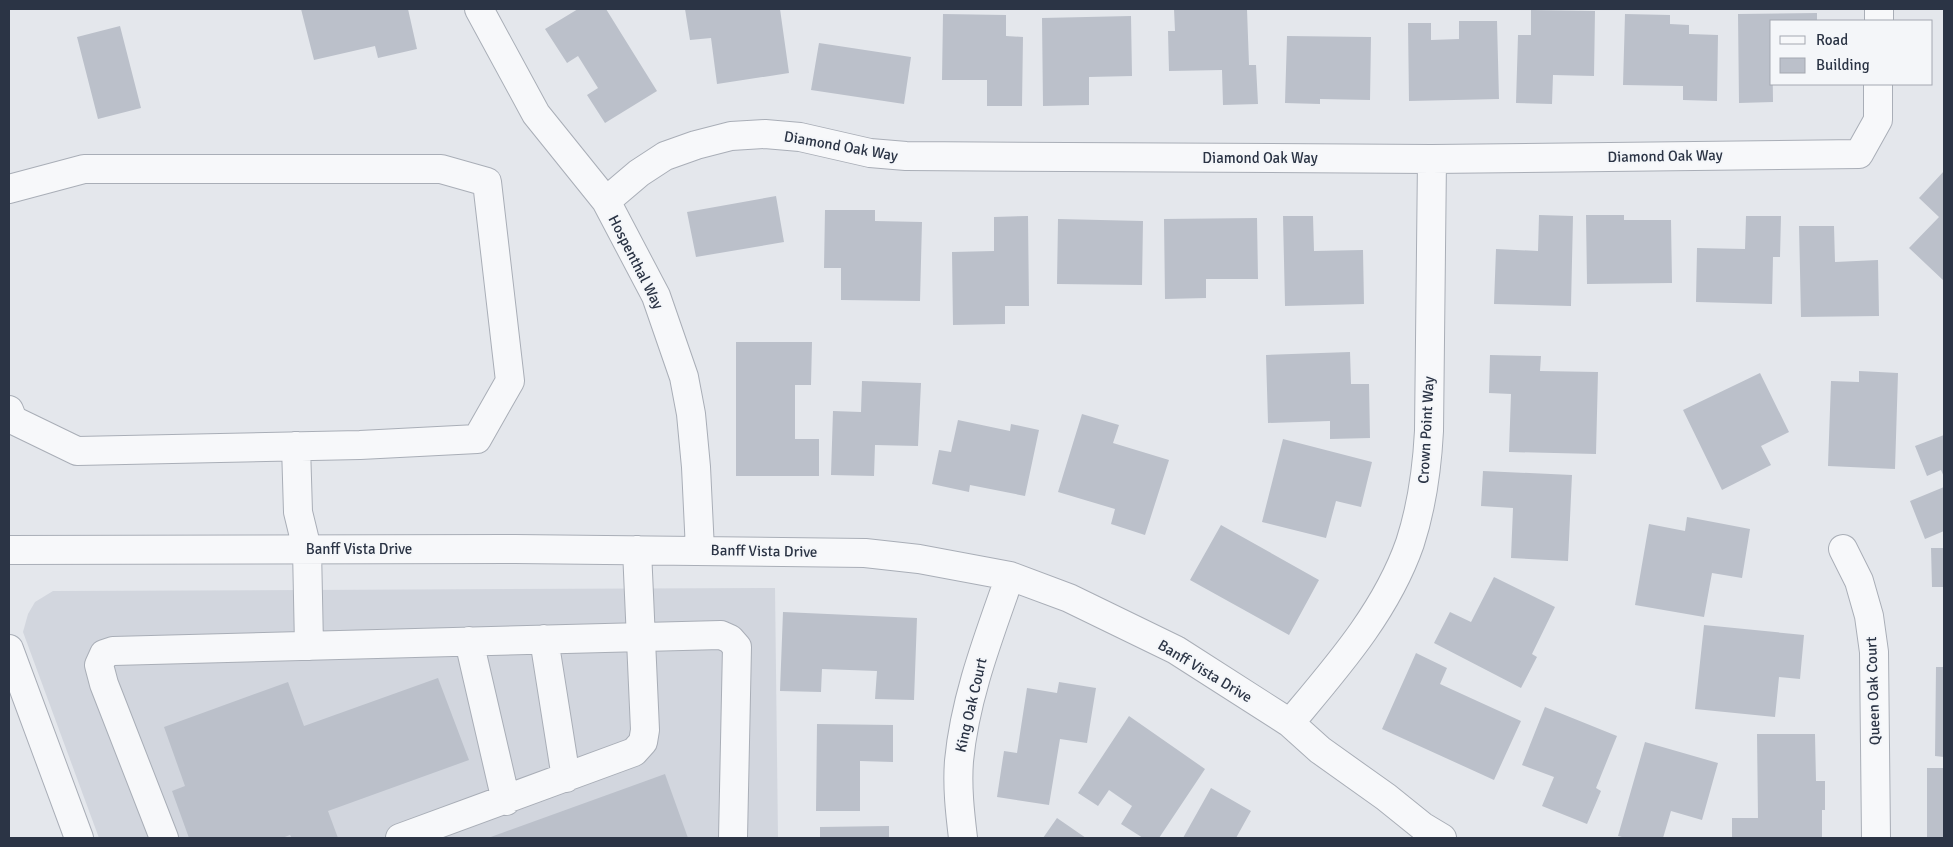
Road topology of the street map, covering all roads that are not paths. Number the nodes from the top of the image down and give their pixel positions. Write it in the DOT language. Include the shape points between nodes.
graph roads {
  1 [pos="479,9"];
  2 [pos="1878,85"];
  3 [pos="1432,159"];
  4 [pos="9,189"];
  5 [pos="606,201"];
  6 [pos="9,410"];
  7 [pos="296,446"];
  8 [pos="307,549"];
  9 [pos="1843,549"];
  10 [pos="9,550"];
  11 [pos="637,550"];
  12 [pos="700,550"];
  13 [pos="1010,576"];
  14 [pos="640,637"];
  15 [pos="544,639"];
  16 [pos="469,641"];
  17 [pos="309,646"];
  18 [pos="9,649"];
  19 [pos="1290,723"];
  20 [pos="566,778"];
  21 [pos="506,800"];
  22 [pos="79,838"];
  23 [pos="164,838"];
  24 [pos="400,838"];
  25 [pos="733,838"];
  26 [pos="963,838"];
  27 [pos="1442,838"];
  28 [pos="1876,838"];
  1 -- 5 [label="street, Hospenthal Way" via="536,114"];
  2 -- 3 [label="street, Diamond Oak Way" via="1878,120 1859,154"];
  3 -- 5 [label="street, Diamond Oak Way" via="906,156 870,153 800,136 764,134 731,136 665,156"];
  3 -- 19 [label="street, Crown Point Way" via="1429,431 1420,507 1409,544 1372,618 1351,649"];
  4 -- 7 [label="street" via="84,169 440,168 487,182 510,381 477,439"];
  5 -- 12 [label="street, Hospenthal Way" via="656,296 684,377 696,468"];
  6 -- 7 [label="street" via="13,420 77,451"];
  7 -- 8 [label="street" via="298,512"];
  8 -- 10 [label="street, Banff Vista Drive"];
  8 -- 11 [label="street, Banff Vista Drive"];
  8 -- 17 [label="street"];
  9 -- 28 [label="street, Queen Oak Court" via="1859,582 1869,616 1874,652"];
  11 -- 12 [label="street, Banff Vista Drive"];
  11 -- 14 [label="street"];
  12 -- 13 [label="street, Banff Vista Drive" via="865,553 919,559"];
  13 -- 19 [label="street, Banff Vista Drive" via="1069,598 1176,650"];
  13 -- 26 [label="street, King Oak Court" via="981,659 965,724 959,763"];
  14 -- 15 [label="street"];
  14 -- 20 [label="street" via="643,742 634,752"];
  14 -- 25 [label="street" via="721,634 737,647"];
  15 -- 16 [label="street"];
  15 -- 20 [label="street"];
  16 -- 17 [label="street"];
  16 -- 21 [label="street"];
  17 -- 23 [label="street" via="113,651 104,654 99,665 104,684"];
  18 -- 22 [label="street"];
  19 -- 27 [label="street, Banff Vista Drive" via="1320,750"];
  20 -- 21 [label="street"];
  21 -- 24 [label="street"];
}
